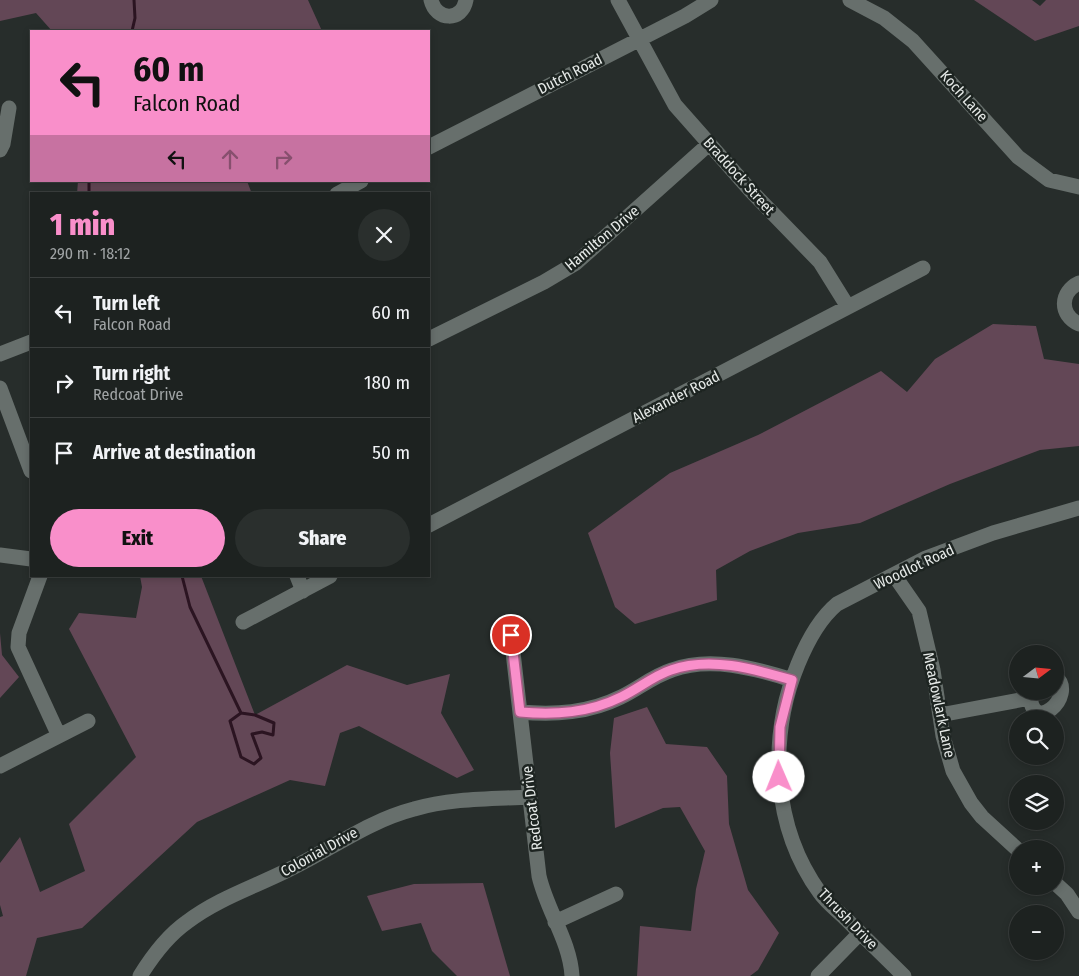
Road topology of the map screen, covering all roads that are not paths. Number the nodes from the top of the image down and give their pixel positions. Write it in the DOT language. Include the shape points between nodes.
graph roads {
  1 [pos="431,0"];
  2 [pos="466,0"];
  3 [pos="618,0"];
  4 [pos="711,0"];
  5 [pos="850,0"];
  6 [pos="639,39"];
  7 [pos="9,108"];
  8 [pos="709,144"];
  9 [pos="430,146"];
  10 [pos="0,150"];
  11 [pos="359,182"];
  12 [pos="1079,187"];
  13 [pos="341,192"];
  14 [pos="923,268"];
  15 [pos="1079,283"];
  16 [pos="848,307"];
  17 [pos="1079,324"];
  18 [pos="430,339"];
  19 [pos="30,342"];
  20 [pos="0,354"];
  21 [pos="0,388"];
  22 [pos="30,468"];
  23 [pos="1079,508"];
  24 [pos="430,524"];
  25 [pos="0,555"];
  26 [pos="30,559"];
  27 [pos="894,575"];
  28 [pos="40,577"];
  29 [pos="297,577"];
  30 [pos="328,577"];
  31 [pos="303,591"];
  32 [pos="243,622"];
  33 [pos="511,635"];
  34 [pos="792,680"];
  35 [pos="1064,683"];
  36 [pos="1009,700"];
  37 [pos="1032,700"];
  38 [pos="520,712"];
  39 [pos="940,715"];
  40 [pos="88,721"];
  41 [pos="59,736"];
  42 [pos="0,766"];
  43 [pos="530,797"];
  44 [pos="1009,842"];
  45 [pos="1064,891"];
  46 [pos="616,894"];
  47 [pos="1079,912"];
  48 [pos="555,922"];
  49 [pos="860,933"];
  50 [pos="140,976"];
  51 [pos="572,976"];
  52 [pos="818,976"];
  53 [pos="904,976"];
  1 -- 2 [label="street" via="438,13 450,17 464,9"];
  3 -- 6 [label="street, Braddock Street"];
  4 -- 6 [label="street, Dutch Road"];
  5 -- 12 [label="street, Koch Lane" via="884,18 913,41 1018,157 1049,180"];
  6 -- 8 [label="street, Braddock Street" via="675,105"];
  6 -- 9 [label="street, Dutch Road"];
  7 -- 10 [label="street"];
  8 -- 16 [label="street, Braddock Street" via="820,262"];
  8 -- 18 [label="street, Hamilton Drive" via="576,262 544,282"];
  11 -- 13 [label="street"];
  14 -- 16 [label="street, Alexander Road"];
  15 -- 17 [label="street" via="1068,290 1064,303 1067,315"];
  16 -- 24 [label="street, Alexander Road"];
  19 -- 20 [label="street"];
  21 -- 22 [label="street"];
  23 -- 27 [label="street, Woodlot Road" via="993,533 926,558"];
  25 -- 26 [label="street"];
  27 -- 34 [label="street, Woodlot Road" via="837,604 828,612 806,647"];
  27 -- 39 [label="street, Meadowlark Lane" via="919,611"];
  28 -- 41 [label="street" via="19,632 18,647"];
  29 -- 31 [label="street"];
  30 -- 31 [label="street"];
  31 -- 32 [label="street"];
  33 -- 38 [label="street, Redcoat Drive"];
  34 -- 38 [label="street" via="750,667 693,665 672,669 599,706 551,714"];
  34 -- 49 [label="street, Thrush Drive" via="780,727 779,752 783,802 789,827 797,850 821,894"];
  35 -- 37 [label="street" via="1066,701 1059,710 1040,711"];
  36 -- 39 [label="street"];
  38 -- 43 [label="street, Redcoat Drive"];
  39 -- 44 [label="street, Meadowlark Lane" via="947,754 961,787 982,817"];
  40 -- 41 [label="street"];
  41 -- 42 [label="street"];
  43 -- 48 [label="street, Redcoat Drive" via="544,896"];
  43 -- 50 [label="street, Colonial Drive" via="438,803 414,808 368,826 290,869 201,912 172,934"];
  45 -- 47 [label="street"];
  46 -- 48 [label="street"];
  48 -- 51 [label="street, Redcoat Drive" via="569,956"];
  49 -- 52 [label="street"];
  49 -- 53 [label="street, Thrush Drive"];
}
